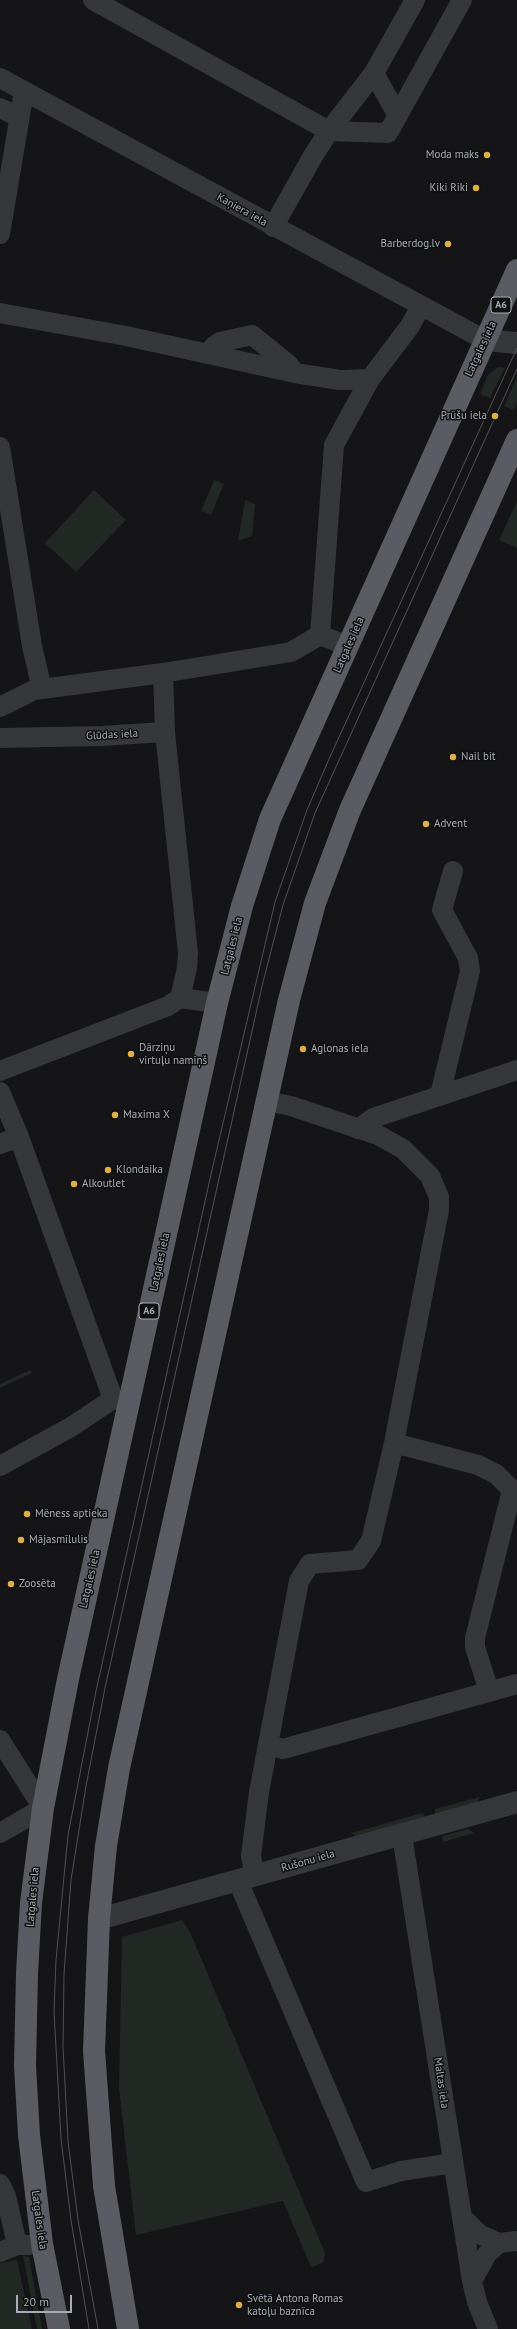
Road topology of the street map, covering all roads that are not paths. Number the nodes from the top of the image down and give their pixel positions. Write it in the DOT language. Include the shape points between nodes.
graph roads {
  1 [pos="93,0"];
  2 [pos="415,0"];
  3 [pos="462,0"];
  4 [pos="374,72"];
  5 [pos="0,78"];
  6 [pos="24,91"];
  7 [pos="0,108"];
  8 [pos="398,116"];
  9 [pos="19,117"];
  10 [pos="329,131"];
  11 [pos="273,227"];
  12 [pos="0,234"];
  13 [pos="517,270"];
  14 [pos="421,306"];
  15 [pos="0,313"];
  16 [pos="485,340"];
  17 [pos="517,343"];
  18 [pos="210,354"];
  19 [pos="295,373"];
  20 [pos="370,379"];
  21 [pos="517,440"];
  22 [pos="0,447"];
  23 [pos="320,635"];
  24 [pos="348,646"];
  25 [pos="163,673"];
  26 [pos="42,689"];
  27 [pos="0,707"];
  28 [pos="165,732"];
  29 [pos="0,738"];
  30 [pos="453,871"];
  31 [pos="180,998"];
  32 [pos="218,1004"];
  33 [pos="517,1070"];
  34 [pos="0,1071"];
  35 [pos="0,1092"];
  36 [pos="440,1096"];
  37 [pos="267,1101"];
  38 [pos="358,1129"];
  39 [pos="19,1137"];
  40 [pos="0,1144"];
  41 [pos="121,1400"];
  42 [pos="394,1443"];
  43 [pos="0,1466"];
  44 [pos="514,1491"];
  45 [pos="517,1684"];
  46 [pos="489,1692"];
  47 [pos="0,1740"];
  48 [pos="268,1744"];
  49 [pos="517,1802"];
  50 [pos="43,1808"];
  51 [pos="0,1833"];
  52 [pos="402,1835"];
  53 [pos="246,1879"];
  54 [pos="99,1919"];
  55 [pos="453,2163"];
  56 [pos="0,2184"];
  57 [pos="462,2217"];
  58 [pos="508,2242"];
  59 [pos="42,2244"];
  60 [pos="8,2249"];
  61 [pos="472,2281"];
  62 [pos="59,2329"];
  63 [pos="128,2329"];
  64 [pos="488,2329"];
  1 -- 10 [label="street"];
  2 -- 4 [label="street"];
  3 -- 8 [label="street"];
  4 -- 8 [label="street"];
  4 -- 10 [label="street"];
  5 -- 6 [label="street, Kaņiera iela"];
  6 -- 9 [label="street"];
  6 -- 11 [label="street, Kaņiera iela"];
  7 -- 9 [label="street"];
  8 -- 10 [label="street" via="388,133"];
  9 -- 12 [label="street"];
  10 -- 11 [label="street"];
  11 -- 14 [label="street, Kaņiera iela"];
  13 -- 16 [label="highway, Latgales iela / A6"];
  14 -- 16 [label="street, Kaņiera iela"];
  14 -- 20 [label="street" via="410,326"];
  15 -- 18 [label="street"];
  16 -- 17 [label="street"];
  16 -- 24 [label="highway, Latgales iela / A6"];
  18 -- 19 [label="street"];
  18 -- 19 [label="street" via="214,346 220,342 252,335 288,364"];
  19 -- 20 [label="street" via="340,380"];
  20 -- 23 [label="street" via="334,445"];
  21 -- 37 [label="highway" via="330,858 289,1000"];
  22 -- 26 [label="street" via="31,641"];
  23 -- 24 [label="street"];
  23 -- 25 [label="street" via="291,652"];
  24 -- 32 [label="highway, Latgales iela / A6" via="270,819 242,906"];
  25 -- 26 [label="street"];
  25 -- 28 [label="street"];
  26 -- 27 [label="street" via="34,690"];
  28 -- 29 [label="street, Glūdas iela"];
  28 -- 31 [label="street" via="188,953"];
  30 -- 36 [label="street" via="442,910 468,958 470,971"];
  31 -- 32 [label="street"];
  31 -- 34 [label="street" via="168,1006"];
  32 -- 41 [label="highway, Latgales iela / A6"];
  33 -- 36 [label="street"];
  35 -- 39 [label="street"];
  36 -- 38 [label="street" via="373,1118"];
  37 -- 38 [label="street" via="291,1106"];
  37 -- 54 [label="highway" via="119,1768 106,1846"];
  38 -- 42 [label="street" via="378,1135 403,1149 430,1176 439,1197 440,1210"];
  39 -- 40 [label="street"];
  39 -- 41 [label="street"];
  41 -- 43 [label="street"];
  41 -- 50 [label="highway, Latgales iela / A6"];
  42 -- 44 [label="street" via="478,1465 496,1474"];
  42 -- 48 [label="street" via="371,1541 358,1560 310,1564 299,1581"];
  44 -- 46 [label="street" via="475,1638 475,1648"];
  45 -- 46 [label="street"];
  46 -- 48 [label="street" via="284,1749"];
  47 -- 50 [label="street"];
  48 -- 53 [label="street" via="258,1792"];
  49 -- 52 [label="street, Rušonu iela"];
  50 -- 51 [label="street"];
  50 -- 59 [label="highway, Latgales iela / A6" via="31,1903 25,2066 29,2135"];
  52 -- 53 [label="street, Rušonu iela"];
  52 -- 55 [label="street, Maltas iela"];
  53 -- 54 [label="street, Rušonu iela"];
  53 -- 55 [label="street" via="366,2182 401,2171"];
  54 -- 63 [label="highway" via="94,2051 98,2119 104,2186"];
  55 -- 57 [label="street, Maltas iela"];
  56 -- 60 [label="street" via="6,2196"];
  57 -- 58 [label="street" via="479,2234"];
  57 -- 61 [label="street, Maltas iela"];
  58 -- 61 [label="street" via="487,2254"];
  59 -- 60 [label="street"];
  59 -- 62 [label="highway, Latgales iela / A6"];
  61 -- 64 [label="street, Maltas iela"];
}
